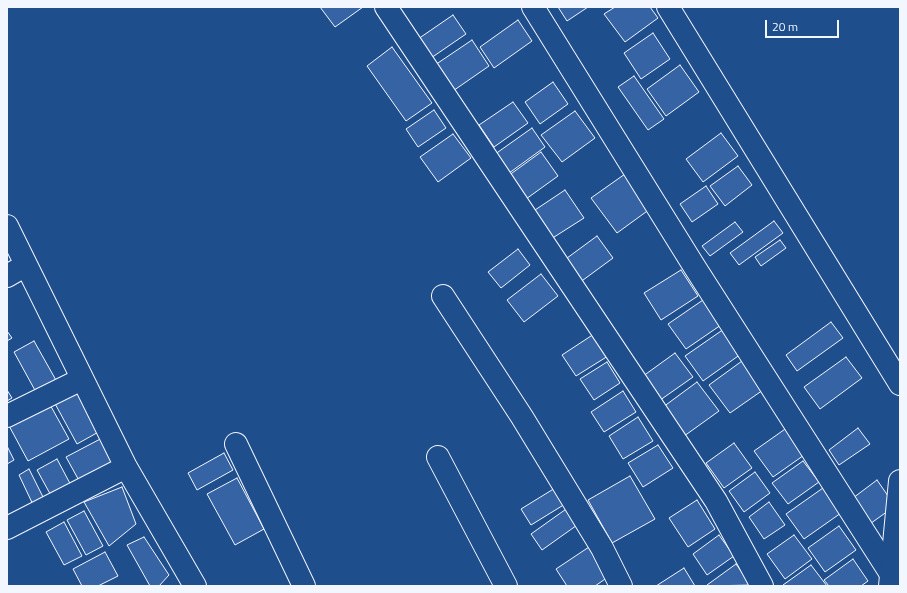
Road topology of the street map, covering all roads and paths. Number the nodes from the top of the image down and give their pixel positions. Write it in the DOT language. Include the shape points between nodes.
graph roads {
  1 [pos="386,7"];
  2 [pos="532,7"];
  3 [pos="668,7"];
  4 [pos="7,226"];
  5 [pos="26,265"];
  6 [pos="7,276"];
  7 [pos="443,296"];
  8 [pos="82,378"];
  9 [pos="900,384"];
  10 [pos="7,416"];
  11 [pos="236,444"];
  12 [pos="438,457"];
  13 [pos="126,467"];
  14 [pos="900,481"];
  15 [pos="7,528"];
  16 [pos="891,580"];
  17 [pos="190,585"];
  18 [pos="304,586"];
  19 [pos="506,586"];
  20 [pos="621,586"];
  21 [pos="762,586"];
  1 -- 21 [label="street" via="716,501"];
  2 -- 16 [label="street"];
  3 -- 9 [label="street"];
  4 -- 5 [label="street"];
  5 -- 6 [label="street"];
  5 -- 8 [label="street"];
  7 -- 20 [label="street" via="602,548"];
  8 -- 10 [label="street"];
  8 -- 13 [label="street"];
  11 -- 18 [label="street"];
  12 -- 19 [label="street"];
  13 -- 15 [label="street"];
  13 -- 17 [label="street"];
  14 -- 16 [label="street"];
}
